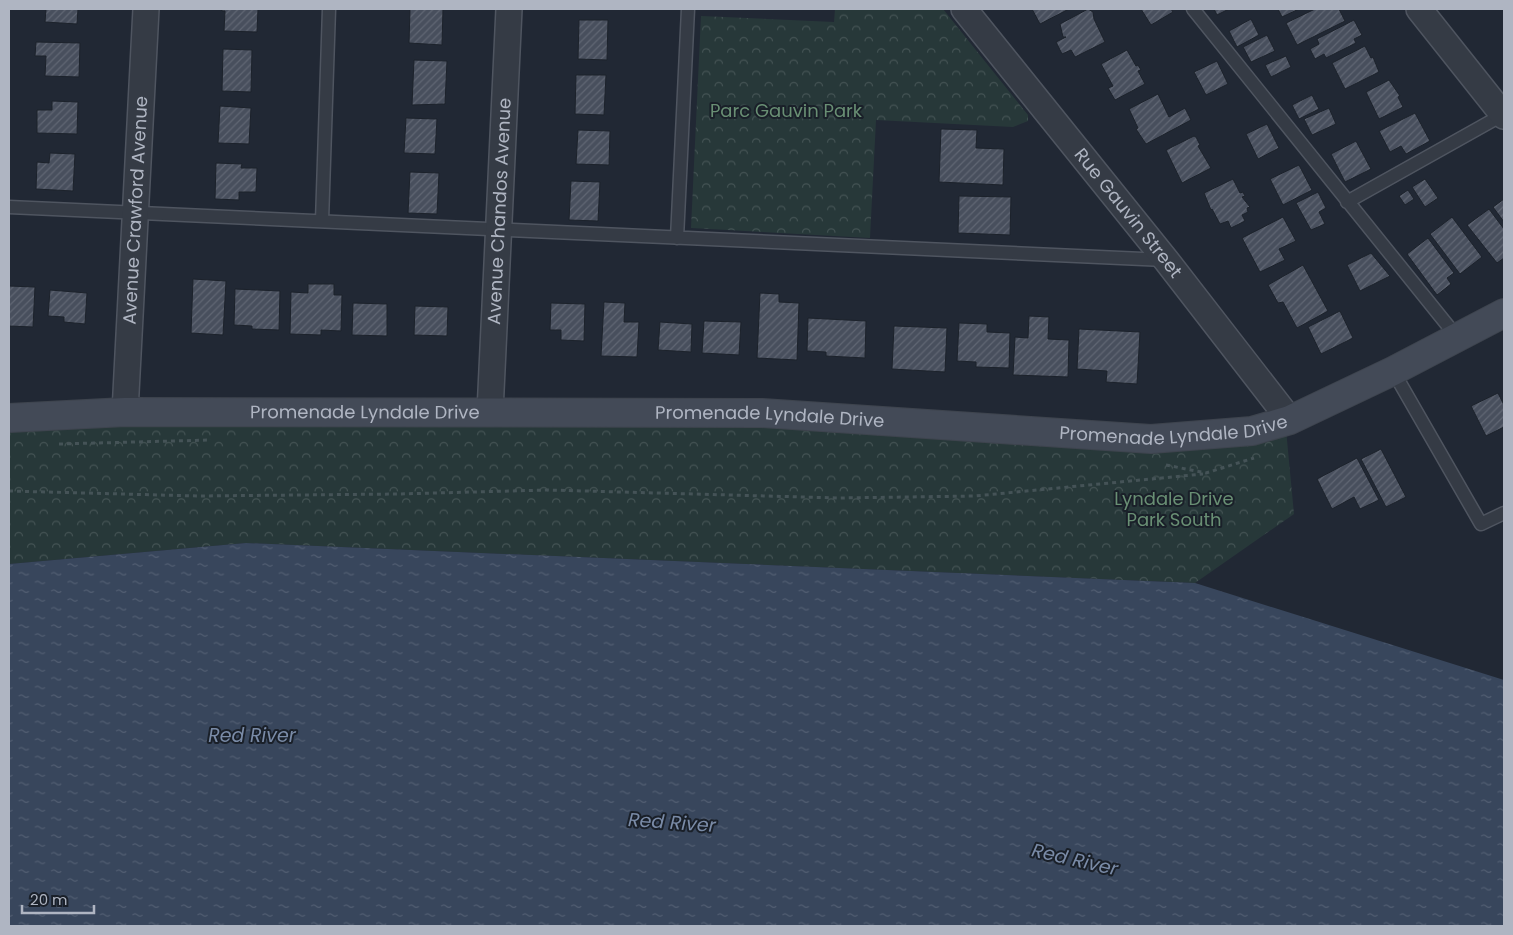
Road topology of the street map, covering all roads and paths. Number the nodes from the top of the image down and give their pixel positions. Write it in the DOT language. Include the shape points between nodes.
graph roads {
  1 [pos="146,9"];
  2 [pos="329,9"];
  3 [pos="509,9"];
  4 [pos="688,9"];
  5 [pos="964,9"];
  6 [pos="1193,9"];
  7 [pos="1419,9"];
  8 [pos="1504,114"];
  9 [pos="1347,202"];
  10 [pos="9,207"];
  11 [pos="136,213"];
  12 [pos="322,222"];
  13 [pos="499,230"];
  14 [pos="677,238"];
  15 [pos="1166,260"];
  16 [pos="1504,313"];
  17 [pos="1457,337"];
  18 [pos="1394,371"];
  19 [pos="125,412"];
  20 [pos="490,412"];
  21 [pos="9,418"];
  22 [pos="1290,420"];
  23 [pos="1252,431"];
  24 [pos="220,440"];
  25 [pos="56,444"];
  26 [pos="1164,464"];
  27 [pos="1206,473"];
  28 [pos="9,491"];
  29 [pos="1504,513"];
  1 -- 11 [label="street, Avenue Crawford Avenue"];
  2 -- 12 [label="lane"];
  3 -- 13 [label="street, Avenue Chandos Avenue"];
  4 -- 14 [label="lane"];
  5 -- 15 [label="street, Rue Gauvin Street"];
  6 -- 9 [label="lane"];
  7 -- 8 [label="street"];
  8 -- 9 [label="lane"];
  9 -- 17 [label="lane"];
  10 -- 11 [label="lane"];
  11 -- 12 [label="lane"];
  11 -- 19 [label="street, Avenue Crawford Avenue"];
  12 -- 13 [label="lane"];
  13 -- 14 [label="lane"];
  13 -- 20 [label="street, Avenue Chandos Avenue"];
  14 -- 15 [label="lane"];
  15 -- 22 [label="street, Rue Gauvin Street"];
  16 -- 17 [label="street, Promenade Lyndale Drive"];
  17 -- 18 [label="street, Promenade Lyndale Drive"];
  18 -- 22 [label="street, Promenade Lyndale Drive"];
  18 -- 29 [label="lane" via="1481,524"];
  19 -- 20 [label="street, Promenade Lyndale Drive"];
  19 -- 21 [label="street, Promenade Lyndale Drive"];
  20 -- 23 [label="street, Promenade Lyndale Drive" via="762,413 1151,439"];
  22 -- 23 [label="street, Promenade Lyndale Drive"];
  23 -- 27 [label="path" via="1256,458"];
  24 -- 25 [label="path"];
  26 -- 27 [label="path"];
  27 -- 28 [label="path" via="975,496 838,498 548,490 198,496"];
}
